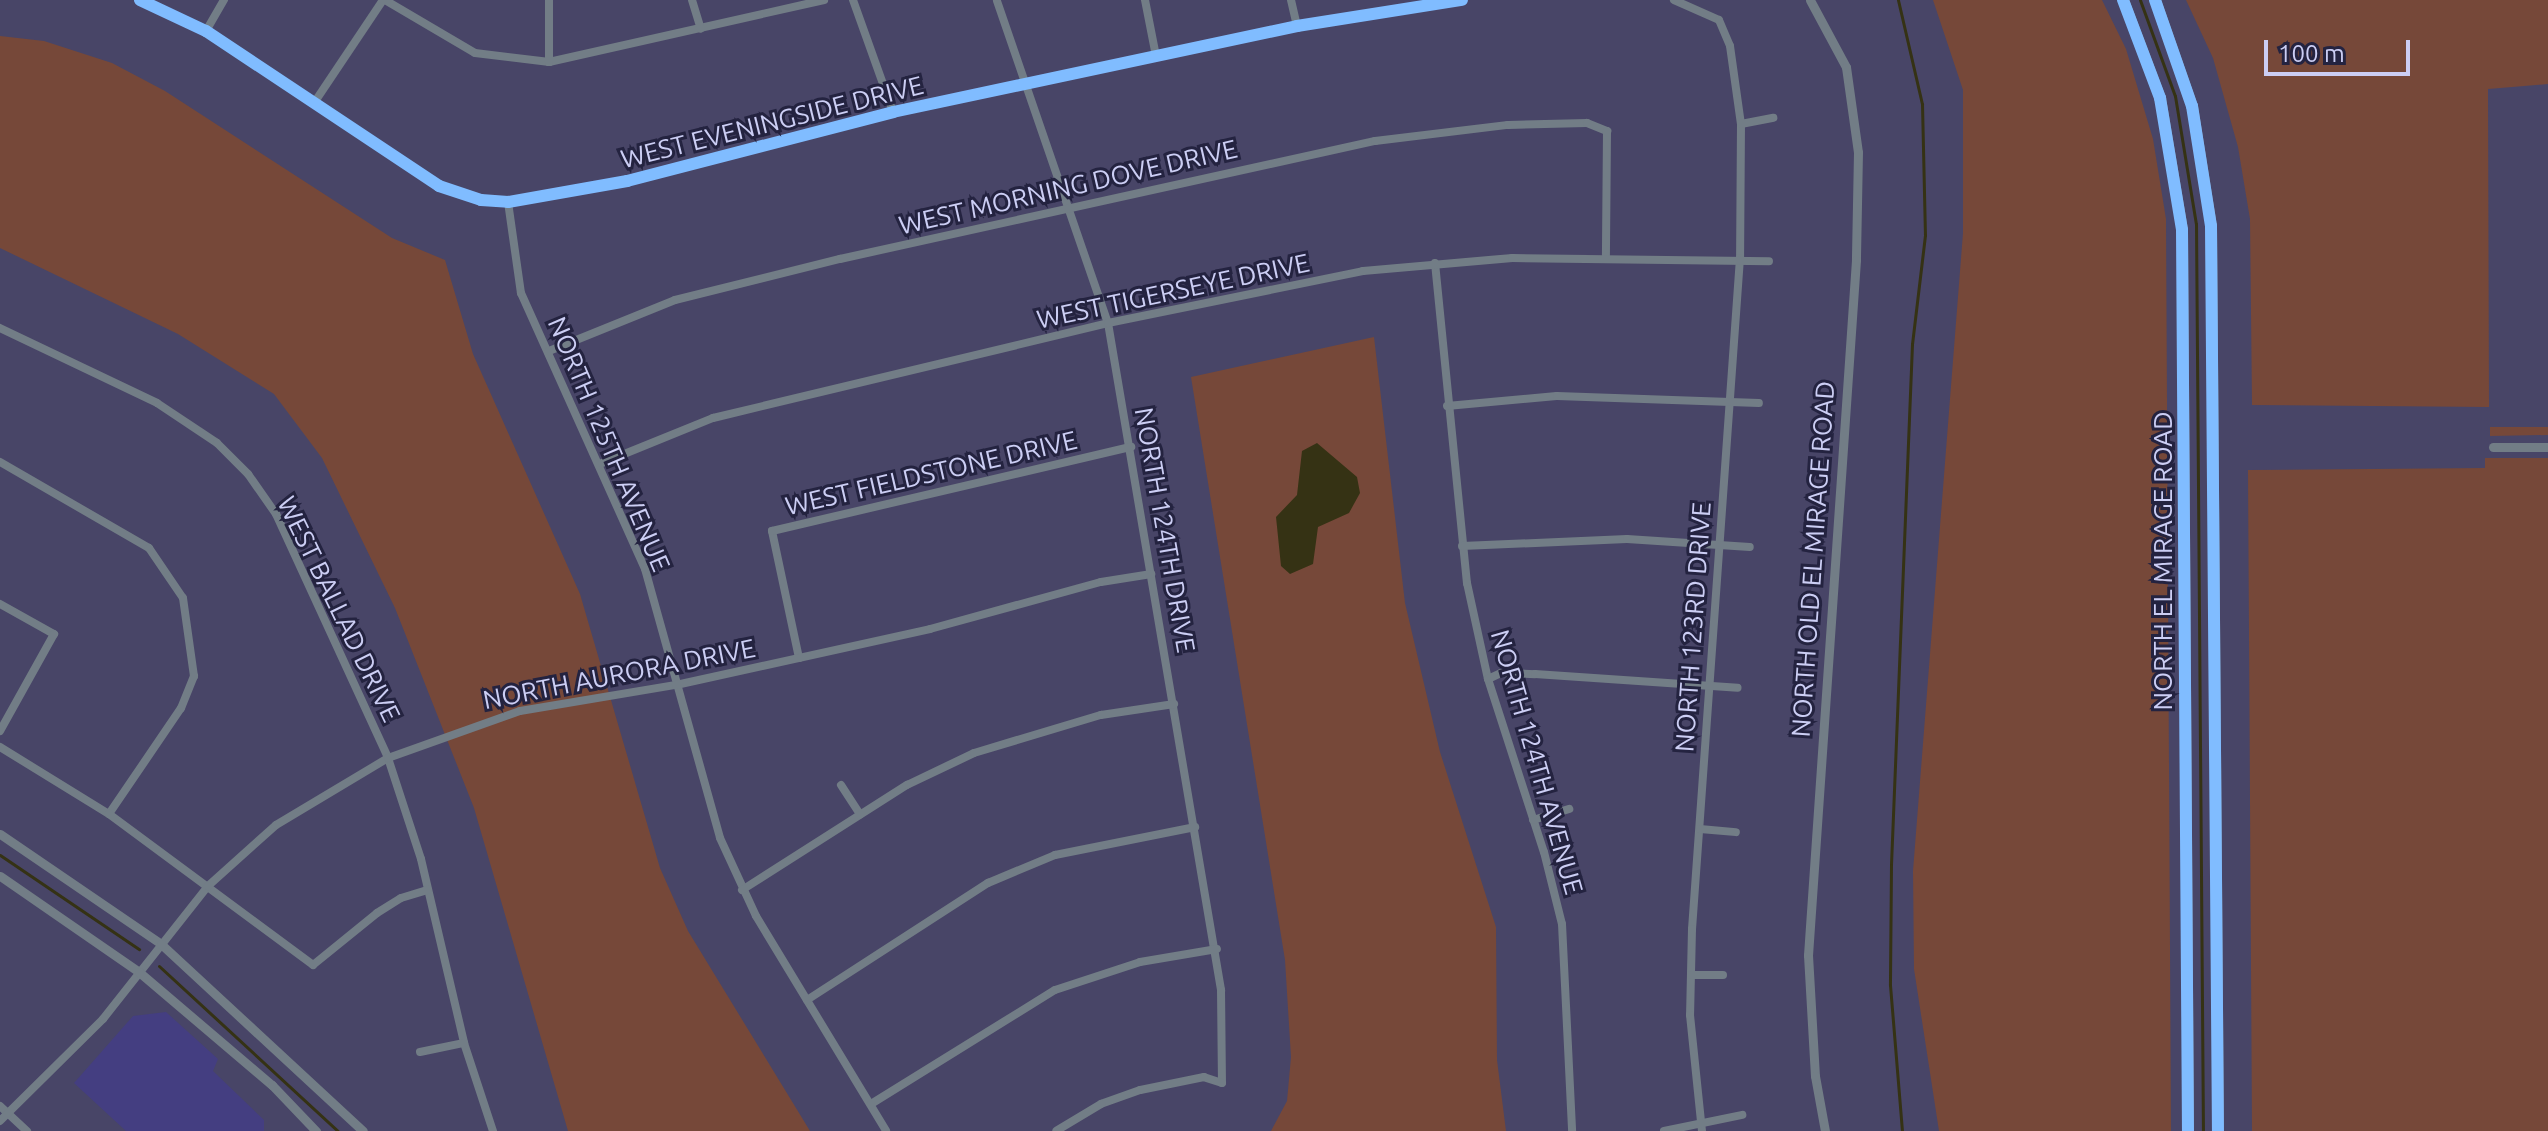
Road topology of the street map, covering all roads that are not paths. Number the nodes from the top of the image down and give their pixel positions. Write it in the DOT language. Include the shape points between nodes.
graph roads {
  1 [pos="140,0"];
  2 [pos="224,0"];
  3 [pos="384,0"];
  4 [pos="549,0"];
  5 [pos="692,0"];
  6 [pos="824,0"];
  7 [pos="853,0"];
  8 [pos="1145,0"];
  9 [pos="1291,0"];
  10 [pos="1462,0"];
  11 [pos="1674,0"];
  12 [pos="1810,0"];
  13 [pos="2123,0"];
  14 [pos="2155,0"];
  15 [pos="997,1"];
  16 [pos="1297,26"];
  17 [pos="701,29"];
  18 [pos="206,31"];
  19 [pos="1156,56"];
  20 [pos="549,62"];
  21 [pos="1026,85"];
  22 [pos="314,103"];
  23 [pos="893,112"];
  24 [pos="1773,118"];
  25 [pos="1741,124"];
  26 [pos="508,202"];
  27 [pos="1068,205"];
  28 [pos="1606,256"];
  29 [pos="1740,258"];
  30 [pos="1769,261"];
  31 [pos="1435,263"];
  32 [pos="1108,323"];
  33 [pos="0,328"];
  34 [pos="549,351"];
  35 [pos="1729,401"];
  36 [pos="1759,403"];
  37 [pos="1447,406"];
  38 [pos="1131,447"];
  39 [pos="2493,447"];
  40 [pos="2548,447"];
  41 [pos="0,462"];
  42 [pos="602,463"];
  43 [pos="1718,544"];
  44 [pos="1462,546"];
  45 [pos="1750,547"];
  46 [pos="1151,574"];
  47 [pos="0,604"];
  48 [pos="799,658"];
  49 [pos="1488,679"];
  50 [pos="676,685"];
  51 [pos="1708,686"];
  52 [pos="1738,688"];
  53 [pos="1174,704"];
  54 [pos="0,731"];
  55 [pos="0,747"];
  56 [pos="388,758"];
  57 [pos="841,785"];
  58 [pos="1569,809"];
  59 [pos="109,814"];
  60 [pos="860,814"];
  61 [pos="1533,820"];
  62 [pos="1195,827"];
  63 [pos="1700,829"];
  64 [pos="1736,832"];
  65 [pos="0,834"];
  66 [pos="0,876"];
  67 [pos="208,886"];
  68 [pos="428,890"];
  69 [pos="742,890"];
  70 [pos="159,948"];
  71 [pos="1217,949"];
  72 [pos="142,969"];
  73 [pos="1691,975"];
  74 [pos="1723,975"];
  75 [pos="807,1000"];
  76 [pos="464,1043"];
  77 [pos="420,1052"];
  78 [pos="871,1104"];
  79 [pos="0,1106"];
  80 [pos="8,1114"];
  81 [pos="1742,1115"];
  82 [pos="0,1121"];
  83 [pos="1701,1127"];
  84 [pos="27,1131"];
  85 [pos="316,1131"];
  86 [pos="363,1131"];
  87 [pos="493,1131"];
  88 [pos="886,1131"];
  89 [pos="1056,1131"];
  90 [pos="1572,1131"];
  91 [pos="1664,1131"];
  92 [pos="1825,1131"];
  93 [pos="2188,1131"];
  94 [pos="2218,1131"];
  1 -- 18 [label="street, WEST EVENINGSIDE DRIVE"];
  2 -- 18 [label="street"];
  3 -- 20 [label="street" via="475,53"];
  3 -- 22 [label="street"];
  4 -- 20 [label="street"];
  5 -- 17 [label="street"];
  6 -- 17 [label="street"];
  7 -- 23 [label="street"];
  8 -- 19 [label="street"];
  9 -- 16 [label="street"];
  10 -- 16 [label="street, WEST EVENINGSIDE DRIVE"];
  11 -- 25 [label="street, NORTH 123RD DRIVE" via="1719,20 1730,46"];
  12 -- 92 [label="street, NORTH OLD EL MIRAGE ROAD" via="1846,67 1858,152 1856,260 1809,931 1809,1015"];
  13 -- 93 [label="main road, NORTH EL MIRAGE ROAD" via="2160,98 2182,230"];
  14 -- 94 [label="main road, NORTH EL MIRAGE ROAD" via="2192,106 2211,226"];
  15 -- 21 [label="street, NORTH 124TH DRIVE"];
  16 -- 19 [label="street, WEST EVENINGSIDE DRIVE"];
  17 -- 20 [label="street"];
  18 -- 22 [label="street, WEST EVENINGSIDE DRIVE"];
  19 -- 21 [label="street, WEST EVENINGSIDE DRIVE"];
  21 -- 23 [label="street, WEST EVENINGSIDE DRIVE"];
  21 -- 27 [label="street, NORTH 124TH DRIVE"];
  22 -- 26 [label="street, WEST EVENINGSIDE DRIVE" via="439,186 481,200"];
  23 -- 26 [label="street, WEST EVENINGSIDE DRIVE" via="627,181"];
  24 -- 25 [label="street"];
  25 -- 29 [label="street, NORTH 123RD DRIVE"];
  26 -- 34 [label="street, NORTH 125TH AVENUE" via="521,293"];
  27 -- 28 [label="street, WEST MORNING DOVE DRIVE" via="1375,141 1508,125 1587,123 1607,131"];
  27 -- 32 [label="street, NORTH 124TH DRIVE"];
  27 -- 34 [label="street, WEST MORNING DOVE DRIVE" via="675,300"];
  28 -- 29 [label="street, WEST TIGERSEYE DRIVE"];
  28 -- 31 [label="street, WEST TIGERSEYE DRIVE"];
  29 -- 30 [label="street, WEST TIGERSEYE DRIVE"];
  29 -- 35 [label="street, NORTH 123RD DRIVE"];
  31 -- 32 [label="street, WEST TIGERSEYE DRIVE" via="1363,271"];
  31 -- 37 [label="street, NORTH 124TH AVENUE"];
  32 -- 38 [label="street, NORTH 124TH DRIVE"];
  32 -- 42 [label="street, WEST TIGERSEYE DRIVE" via="713,418"];
  33 -- 56 [label="street, WEST BALLAD DRIVE" via="157,403 217,443 248,474 305,572"];
  34 -- 42 [label="street, NORTH 125TH AVENUE"];
  35 -- 36 [label="street"];
  35 -- 37 [label="street" via="1557,396"];
  35 -- 43 [label="street, NORTH 123RD DRIVE"];
  37 -- 44 [label="street, NORTH 124TH AVENUE"];
  38 -- 46 [label="street, NORTH 124TH DRIVE"];
  38 -- 48 [label="street, WEST FIELDSTONE DRIVE" via="772,531"];
  39 -- 40 [label="street"];
  41 -- 59 [label="street" via="149,548 183,598 194,676 181,708"];
  42 -- 50 [label="street, NORTH 125TH AVENUE" via="645,569"];
  43 -- 44 [label="street" via="1589,539"];
  43 -- 45 [label="street"];
  43 -- 51 [label="street, NORTH 123RD DRIVE"];
  44 -- 49 [label="street, NORTH 124TH AVENUE"];
  46 -- 48 [label="street, NORTH AURORA DRIVE"];
  46 -- 53 [label="street, NORTH 124TH DRIVE"];
  47 -- 54 [label="street" via="54,634"];
  48 -- 50 [label="street, NORTH AURORA DRIVE"];
  49 -- 51 [label="street" via="1501,673 1535,674"];
  49 -- 61 [label="street, NORTH 124TH AVENUE"];
  50 -- 56 [label="street, NORTH AURORA DRIVE" via="520,711"];
  50 -- 69 [label="street, NORTH 125TH AVENUE" via="720,838"];
  51 -- 52 [label="street"];
  51 -- 63 [label="street, NORTH 123RD DRIVE"];
  53 -- 60 [label="street" via="1038,731 974,753"];
  53 -- 62 [label="street, NORTH 124TH DRIVE"];
  55 -- 59 [label="street"];
  56 -- 67 [label="street, NORTH AURORA DRIVE" via="276,825"];
  56 -- 68 [label="street, WEST BALLAD DRIVE"];
  57 -- 60 [label="street"];
  58 -- 61 [label="street"];
  59 -- 67 [label="street"];
  60 -- 69 [label="street"];
  61 -- 90 [label="street, NORTH 124TH AVENUE" via="1562,924"];
  62 -- 71 [label="street, NORTH 124TH DRIVE"];
  62 -- 75 [label="street" via="1055,855 988,883"];
  63 -- 64 [label="street"];
  63 -- 73 [label="street, NORTH 123RD DRIVE"];
  65 -- 70 [label="street"];
  66 -- 72 [label="street"];
  67 -- 68 [label="street" via="313,965 377,913"];
  67 -- 70 [label="street, NORTH AURORA DRIVE"];
  68 -- 76 [label="street, WEST BALLAD DRIVE"];
  69 -- 75 [label="street, NORTH 125TH AVENUE"];
  70 -- 72 [label="street, NORTH AURORA DRIVE"];
  70 -- 86 [label="street"];
  71 -- 78 [label="street" via="1140,962 1055,990"];
  71 -- 89 [label="street, NORTH 124TH DRIVE" via="1222,1083 1204,1077 1140,1090 1101,1104"];
  72 -- 80 [label="street, NORTH AURORA DRIVE" via="103,1019"];
  72 -- 85 [label="street"];
  73 -- 74 [label="street"];
  73 -- 83 [label="street, NORTH 123RD DRIVE"];
  75 -- 78 [label="street, NORTH 125TH AVENUE"];
  76 -- 77 [label="street"];
  76 -- 87 [label="street, WEST BALLAD DRIVE"];
  78 -- 88 [label="street, NORTH 125TH AVENUE"];
  79 -- 80 [label="street"];
  80 -- 82 [label="street, NORTH AURORA DRIVE"];
  80 -- 84 [label="street"];
  81 -- 83 [label="street"];
  83 -- 91 [label="street"];
}
